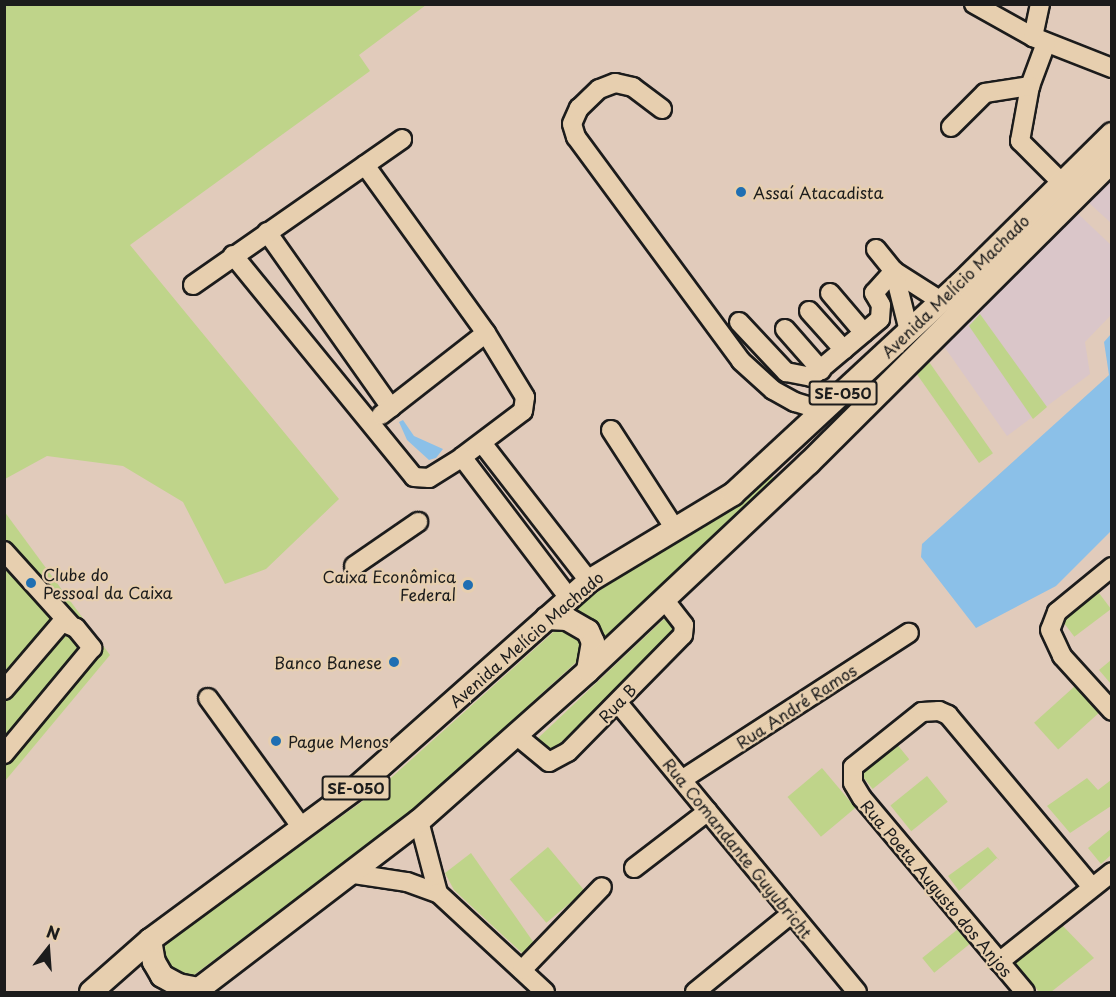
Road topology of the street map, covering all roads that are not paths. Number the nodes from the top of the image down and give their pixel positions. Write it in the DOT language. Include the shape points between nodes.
graph roads {
  1 [pos="974,4"];
  2 [pos="1040,4"];
  3 [pos="1040,40"];
  4 [pos="1112,68"];
  5 [pos="1030,86"];
  6 [pos="662,109"];
  7 [pos="951,127"];
  8 [pos="1112,134"];
  9 [pos="402,139"];
  10 [pos="1112,161"];
  11 [pos="365,165"];
  12 [pos="1062,183"];
  13 [pos="267,232"];
  14 [pos="876,249"];
  15 [pos="233,255"];
  16 [pos="894,272"];
  17 [pos="193,285"];
  18 [pos="830,293"];
  19 [pos="941,302"];
  20 [pos="809,311"];
  21 [pos="739,322"];
  22 [pos="786,329"];
  23 [pos="909,332"];
  24 [pos="486,333"];
  25 [pos="864,333"];
  26 [pos="844,350"];
  27 [pos="821,370"];
  28 [pos="391,408"];
  29 [pos="825,411"];
  30 [pos="369,422"];
  31 [pos="611,430"];
  32 [pos="482,443"];
  33 [pos="462,457"];
  34 [pos="418,522"];
  35 [pos="675,530"];
  36 [pos="4,552"];
  37 [pos="354,566"];
  38 [pos="1112,567"];
  39 [pos="589,581"];
  40 [pos="569,598"];
  41 [pos="665,601"];
  42 [pos="547,618"];
  43 [pos="70,624"];
  44 [pos="909,633"];
  45 [pos="588,671"];
  46 [pos="4,690"];
  47 [pos="208,698"];
  48 [pos="618,703"];
  49 [pos="1112,711"];
  50 [pos="515,734"];
  51 [pos="4,754"];
  52 [pos="683,779"];
  53 [pos="708,811"];
  54 [pos="419,821"];
  55 [pos="302,828"];
  56 [pos="634,868"];
  57 [pos="1112,872"];
  58 [pos="354,874"];
  59 [pos="603,887"];
  60 [pos="1092,887"];
  61 [pos="438,893"];
  62 [pos="791,914"];
  63 [pos="150,940"];
  64 [pos="999,962"];
  65 [pos="522,970"];
  66 [pos="197,991"];
  67 [pos="91,993"];
  68 [pos="545,993"];
  69 [pos="695,993"];
  70 [pos="857,993"];
  71 [pos="1025,993"];
  1 -- 3 [label="street"];
  2 -- 3 [label="street"];
  3 -- 4 [label="street"];
  3 -- 5 [label="street"];
  5 -- 7 [label="street" via="985,93"];
  5 -- 12 [label="street" via="1020,141"];
  6 -- 29 [label="street" via="633,87 615,83 599,89 579,108 572,124 576,137 741,361 774,390 795,402"];
  8 -- 12 [label="main road, Avenida Melício Machado / SE-050"];
  9 -- 11 [label="street"];
  10 -- 41 [label="main road, Avenida Melício Machado / SE-050"];
  11 -- 13 [label="street"];
  11 -- 24 [label="street"];
  12 -- 19 [label="main road, Avenida Melício Machado / SE-050"];
  13 -- 15 [label="street"];
  13 -- 28 [label="street"];
  14 -- 16 [label="street"];
  15 -- 17 [label="street"];
  15 -- 30 [label="street"];
  16 -- 19 [label="street"];
  16 -- 23 [label="street"];
  16 -- 25 [label="street" via="875,290 882,313"];
  18 -- 25 [label="street"];
  19 -- 23 [label="main road, Avenida Melício Machado / SE-050"];
  20 -- 26 [label="street"];
  21 -- 27 [label="street" via="786,372 804,377"];
  22 -- 27 [label="street"];
  23 -- 29 [label="main road, Avenida Melício Machado / SE-050"];
  24 -- 28 [label="street"];
  24 -- 32 [label="street" via="522,387 526,404 523,411"];
  25 -- 26 [label="street"];
  26 -- 27 [label="street"];
  28 -- 30 [label="street"];
  29 -- 35 [label="main road, Avenida Melício Machado / SE-050" via="733,494"];
  30 -- 33 [label="street" via="421,480"];
  31 -- 35 [label="street"];
  32 -- 33 [label="street"];
  32 -- 39 [label="street"];
  33 -- 40 [label="street"];
  34 -- 37 [label="street"];
  35 -- 39 [label="main road, Avenida Melício Machado / SE-050"];
  36 -- 43 [label="street"];
  38 -- 49 [label="street" via="1051,621 1050,630 1062,656"];
  39 -- 40 [label="main road, Avenida Melício Machado / SE-050"];
  40 -- 42 [label="main road, Avenida Melício Machado / SE-050"];
  41 -- 45 [label="main road, Avenida Melício Machado / SE-050"];
  41 -- 48 [label="street, Rua B" via="684,625 682,635"];
  42 -- 45 [label="main road" via="567,619 588,631 593,642"];
  42 -- 55 [label="main road, Avenida Melício Machado / SE-050" via="356,788"];
  43 -- 46 [label="street" via="55,627"];
  43 -- 51 [label="street" via="89,643 92,652"];
  44 -- 52 [label="street, Rua André Ramos"];
  45 -- 50 [label="main road, Avenida Melício Machado / SE-050"];
  47 -- 55 [label="street"];
  48 -- 50 [label="street, Rua B" via="558,760 541,758"];
  48 -- 52 [label="street, Rua Comandante Guyubricht"];
  50 -- 54 [label="main road, Avenida Melício Machado / SE-050"];
  52 -- 53 [label="street, Rua Comandante Guyubricht"];
  53 -- 56 [label="street"];
  53 -- 62 [label="street, Rua Comandante Guyubricht"];
  54 -- 58 [label="main road, Avenida Melício Machado / SE-050"];
  54 -- 61 [label="street"];
  55 -- 63 [label="main road, Avenida Melício Machado / SE-050"];
  57 -- 60 [label="street"];
  58 -- 61 [label="street" via="407,882"];
  58 -- 66 [label="main road, Avenida Melício Machado / SE-050"];
  59 -- 65 [label="street"];
  60 -- 64 [label="street"];
  60 -- 64 [label="street, Rua Poeta Augusto dos Anjos" via="957,723 939,711 922,712 858,759 850,774 862,798"];
  61 -- 65 [label="street"];
  62 -- 69 [label="street"];
  62 -- 70 [label="street, Rua Comandante Guyubricht"];
  63 -- 66 [label="main road" via="154,962 162,976"];
  63 -- 67 [label="main road, Avenida Melício Machado / SE-050"];
  64 -- 71 [label="street, Rua Poeta Augusto dos Anjos"];
  65 -- 68 [label="street"];
}
